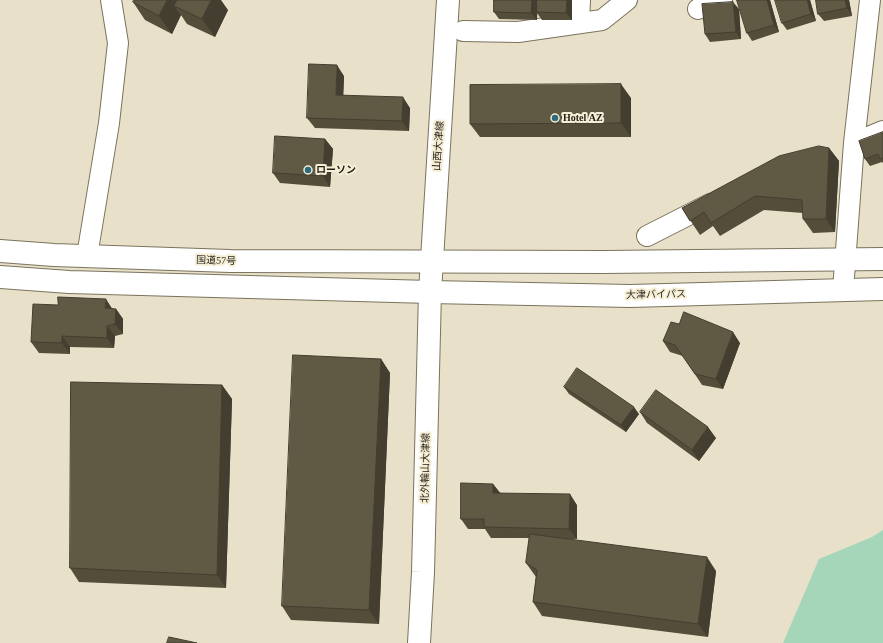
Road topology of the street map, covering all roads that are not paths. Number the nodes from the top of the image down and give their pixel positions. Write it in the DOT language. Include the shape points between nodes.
graph roads {
  1 [pos="111,0"];
  2 [pos="448,0"];
  3 [pos="580,0"];
  4 [pos="627,0"];
  5 [pos="722,0"];
  6 [pos="870,0"];
  7 [pos="698,9"];
  8 [pos="580,23"];
  9 [pos="463,31"];
  10 [pos="883,131"];
  11 [pos="848,150"];
  12 [pos="724,197"];
  13 [pos="647,236"];
  14 [pos="0,251"];
  15 [pos="87,256"];
  16 [pos="883,259"];
  17 [pos="844,260"];
  18 [pos="432,261"];
  19 [pos="0,277"];
  20 [pos="883,289"];
  21 [pos="843,290"];
  22 [pos="430,292"];
  23 [pos="419,643"];
  1 -- 15 [label="street" via="118,43 109,123"];
  2 -- 18 [label="main road, 山西大津線"];
  3 -- 8 [label="street"];
  4 -- 8 [label="street" via="602,20"];
  5 -- 7 [label="street"];
  6 -- 11 [label="street"];
  8 -- 9 [label="street" via="518,32"];
  10 -- 11 [label="street"];
  11 -- 17 [label="street"];
  12 -- 13 [label="street"];
  14 -- 15 [label="main road, 国道57号"];
  15 -- 18 [label="main road, 国道57号" via="230,261"];
  16 -- 17 [label="main road"];
  17 -- 18 [label="main road"];
  17 -- 21 [label="street"];
  18 -- 22 [label="main road, 山西大津線"];
  19 -- 22 [label="main road" via="69,282"];
  20 -- 21 [label="main road, 大津バイパス"];
  21 -- 22 [label="main road, 大津バイパス" via="630,296"];
  22 -- 23 [label="main road, 北外輪山大津線"];
}
